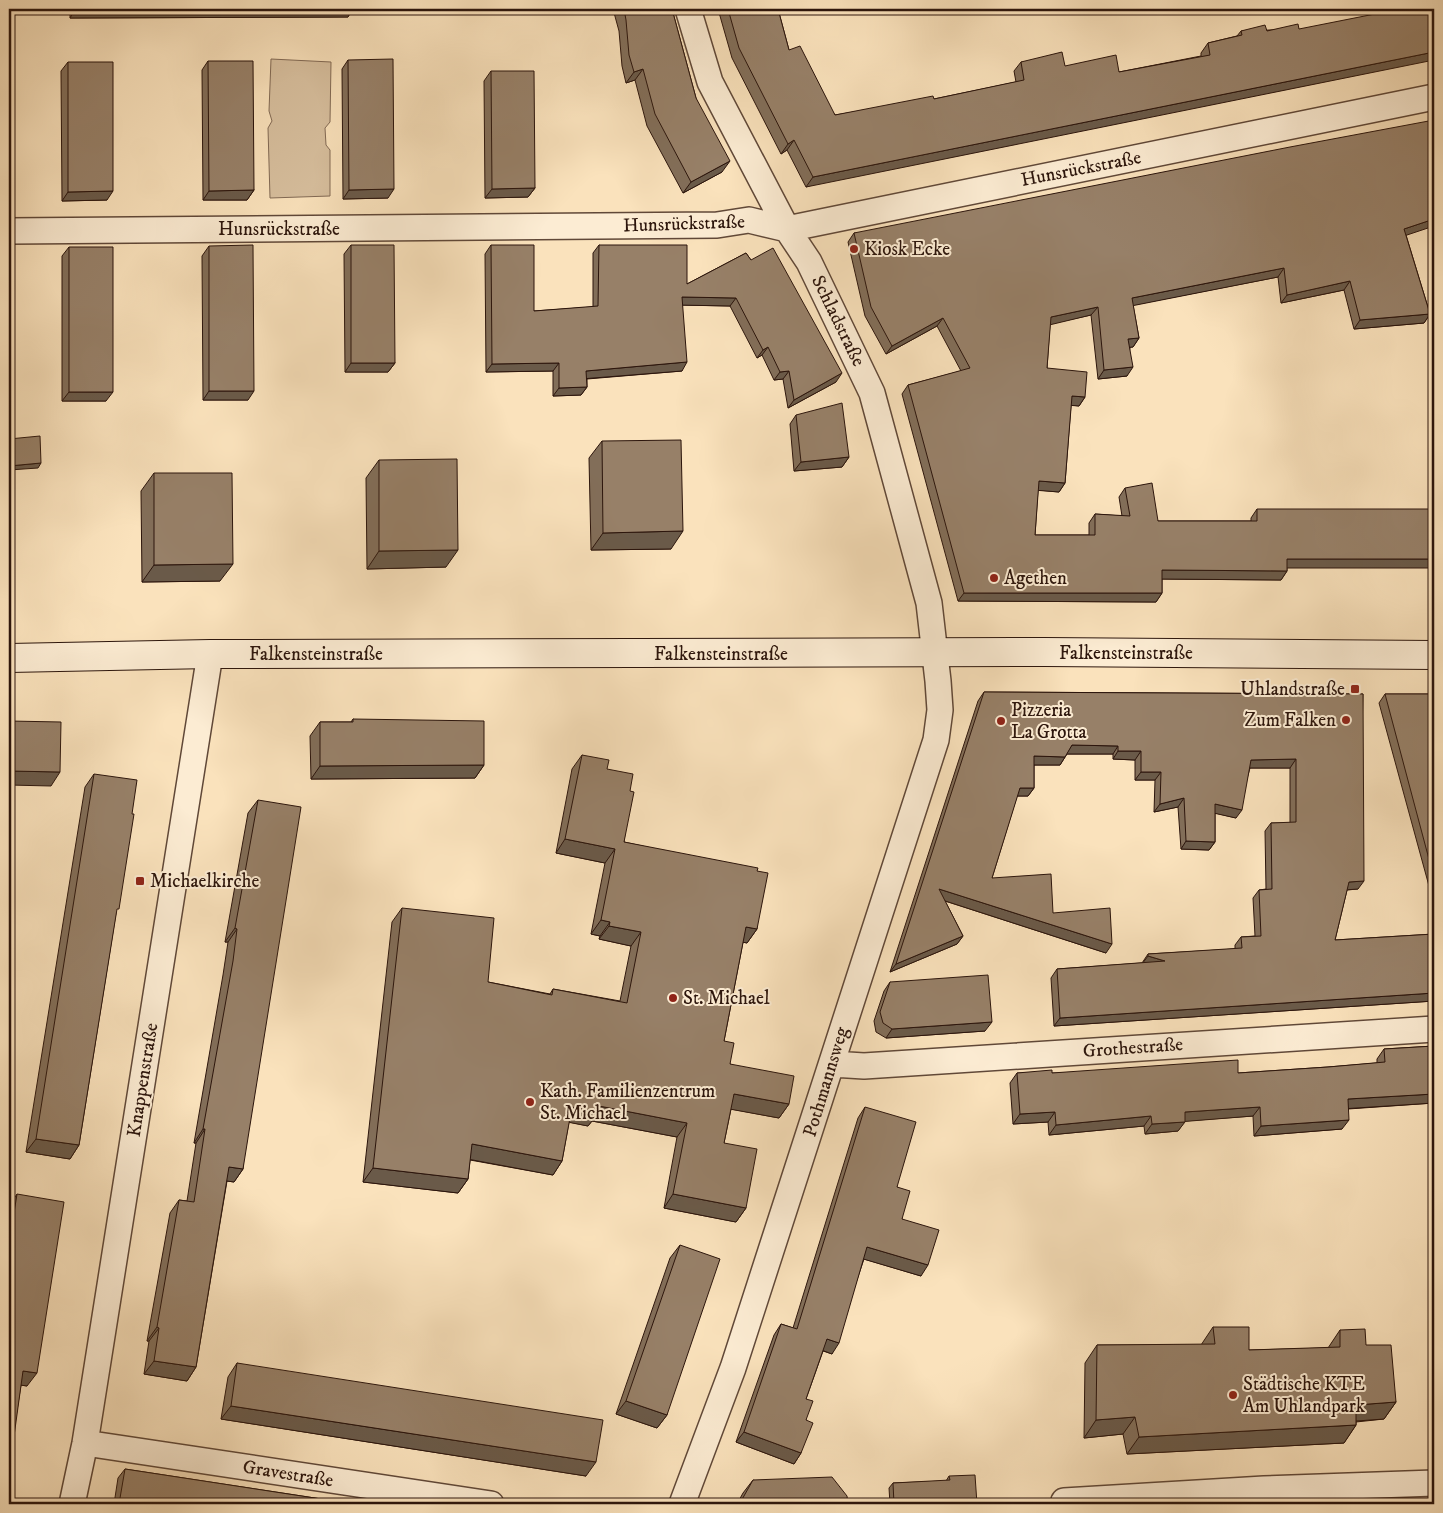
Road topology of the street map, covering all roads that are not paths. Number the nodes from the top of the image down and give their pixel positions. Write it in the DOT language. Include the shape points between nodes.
graph roads {
  1 [pos="688,9"];
  2 [pos="1434,97"];
  3 [pos="787,229"];
  4 [pos="9,231"];
  5 [pos="936,653"];
  6 [pos="210,654"];
  7 [pos="1434,656"];
  8 [pos="9,658"];
  9 [pos="1434,1029"];
  10 [pos="832,1064"];
  11 [pos="85,1442"];
  12 [pos="1434,1483"];
  13 [pos="1064,1501"];
  14 [pos="72,1504"];
  15 [pos="492,1504"];
  16 [pos="682,1504"];
  1 -- 3 [label="street, Schladstraße" via="710,82"];
  2 -- 3 [label="street, Hunsrückstraße"];
  3 -- 4 [label="street, Hunsrückstraße" via="749,220 717,225"];
  3 -- 5 [label="street, Schladstraße" via="809,262 872,393 925,585"];
  5 -- 6 [label="street, Falkensteinstraße"];
  5 -- 7 [label="street, Falkensteinstraße"];
  5 -- 10 [label="street, Pothmannsweg" via="940,710 936,740"];
  6 -- 8 [label="street, Falkensteinstraße"];
  6 -- 11 [label="street, Knappenstraße"];
  9 -- 10 [label="street, Grothestraße" via="864,1066"];
  10 -- 16 [label="street, Pothmannsweg" via="733,1368"];
  11 -- 14 [label="street, Knappenstraße"];
  11 -- 15 [label="street, Gravestraße"];
  12 -- 13 [label="street"];
}
